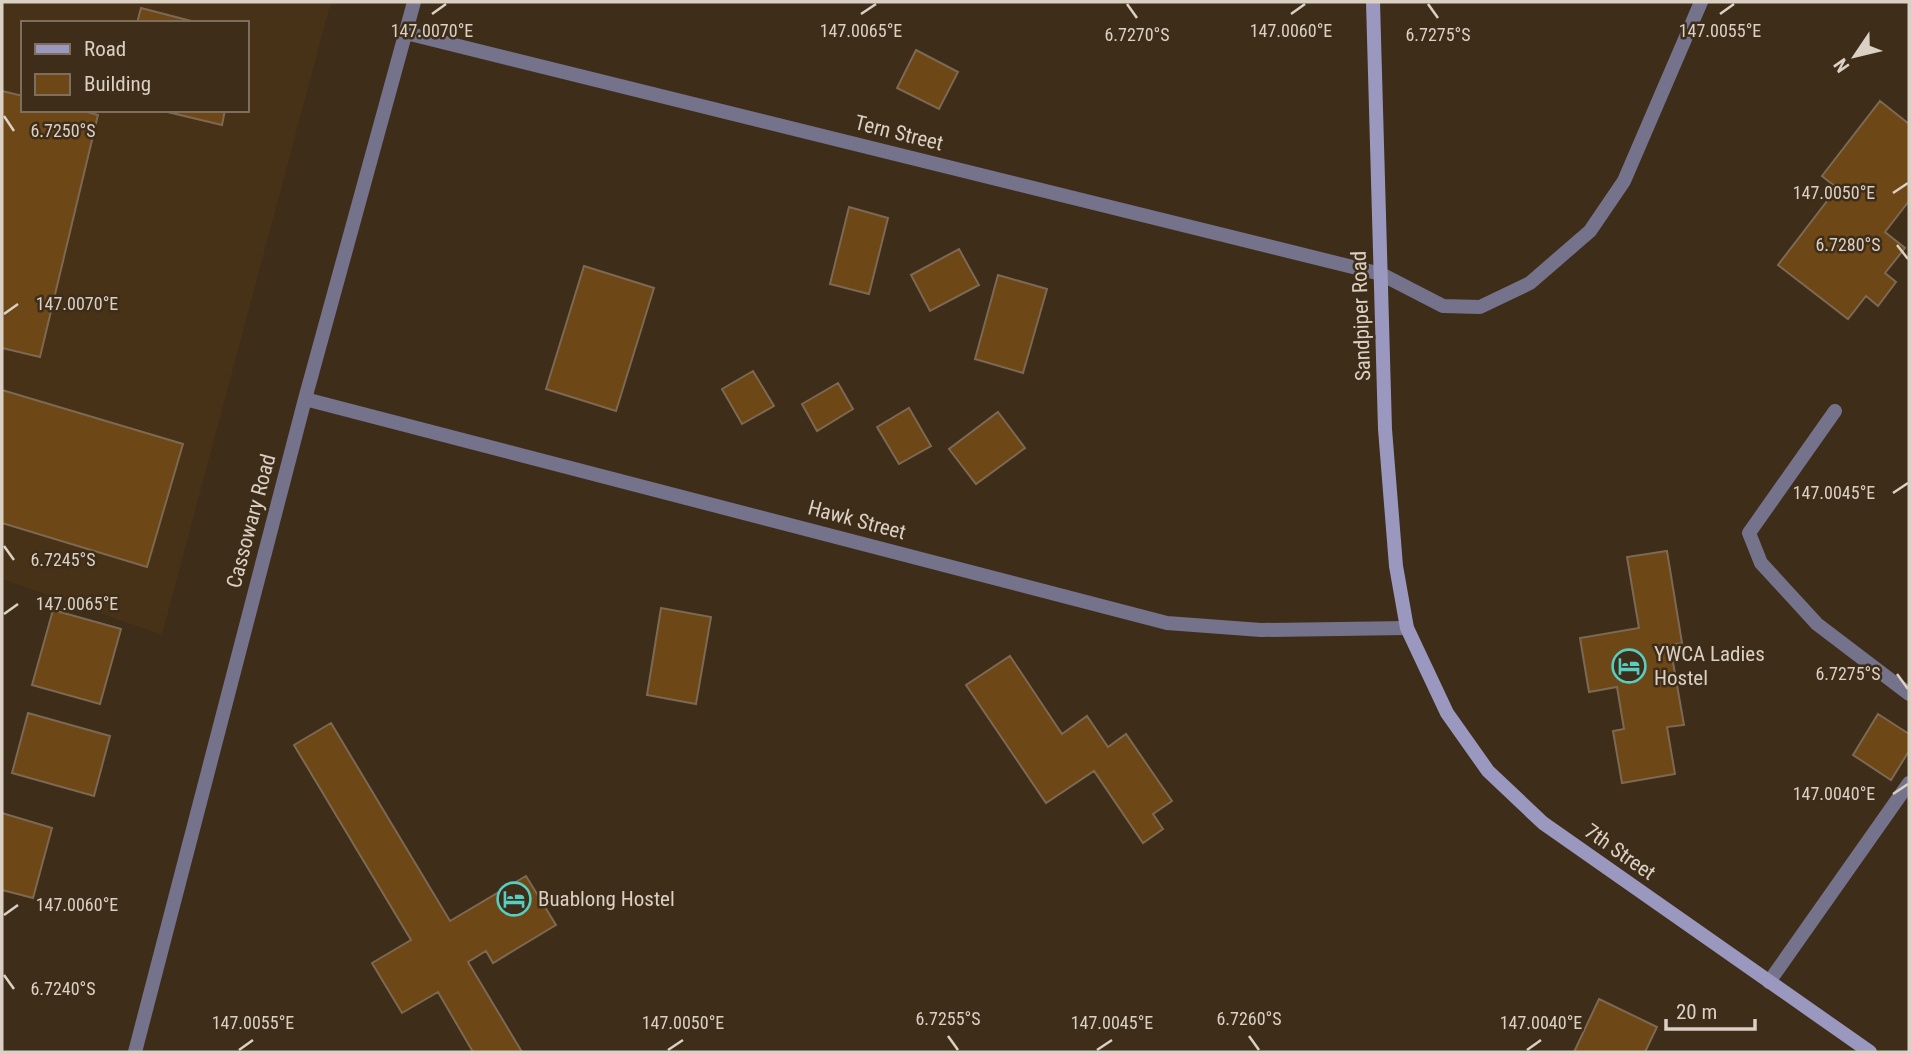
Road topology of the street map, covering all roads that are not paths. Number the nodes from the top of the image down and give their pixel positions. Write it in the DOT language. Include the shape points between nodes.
graph roads {
  1 [pos="414,2"];
  2 [pos="1373,2"];
  3 [pos="1701,2"];
  4 [pos="406,33"];
  5 [pos="1381,274"];
  6 [pos="305,399"];
  7 [pos="1835,411"];
  8 [pos="1407,628"];
  9 [pos="1909,694"];
  10 [pos="1909,783"];
  11 [pos="1769,982"];
  12 [pos="135,1052"];
  13 [pos="1870,1052"];
  1 -- 4 [label="street, Cassowary Road"];
  2 -- 5 [label="street, Sandpiper Road"];
  3 -- 5 [label="street, Tern Street" via="1625,181 1590,231 1530,283 1480,307 1443,306"];
  4 -- 5 [label="street, Tern Street"];
  4 -- 6 [label="street, Cassowary Road"];
  5 -- 8 [label="street, Sandpiper Road" via="1388,470 1396,566"];
  6 -- 8 [label="street, Hawk Street" via="1167,623 1261,630"];
  6 -- 12 [label="street, Cassowary Road"];
  7 -- 9 [label="street" via="1749,533 1761,563 1816,624"];
  8 -- 11 [label="street, 7th Street" via="1447,713 1488,771 1543,823"];
  10 -- 11 [label="street"];
  11 -- 13 [label="street, 7th Street"];
}
